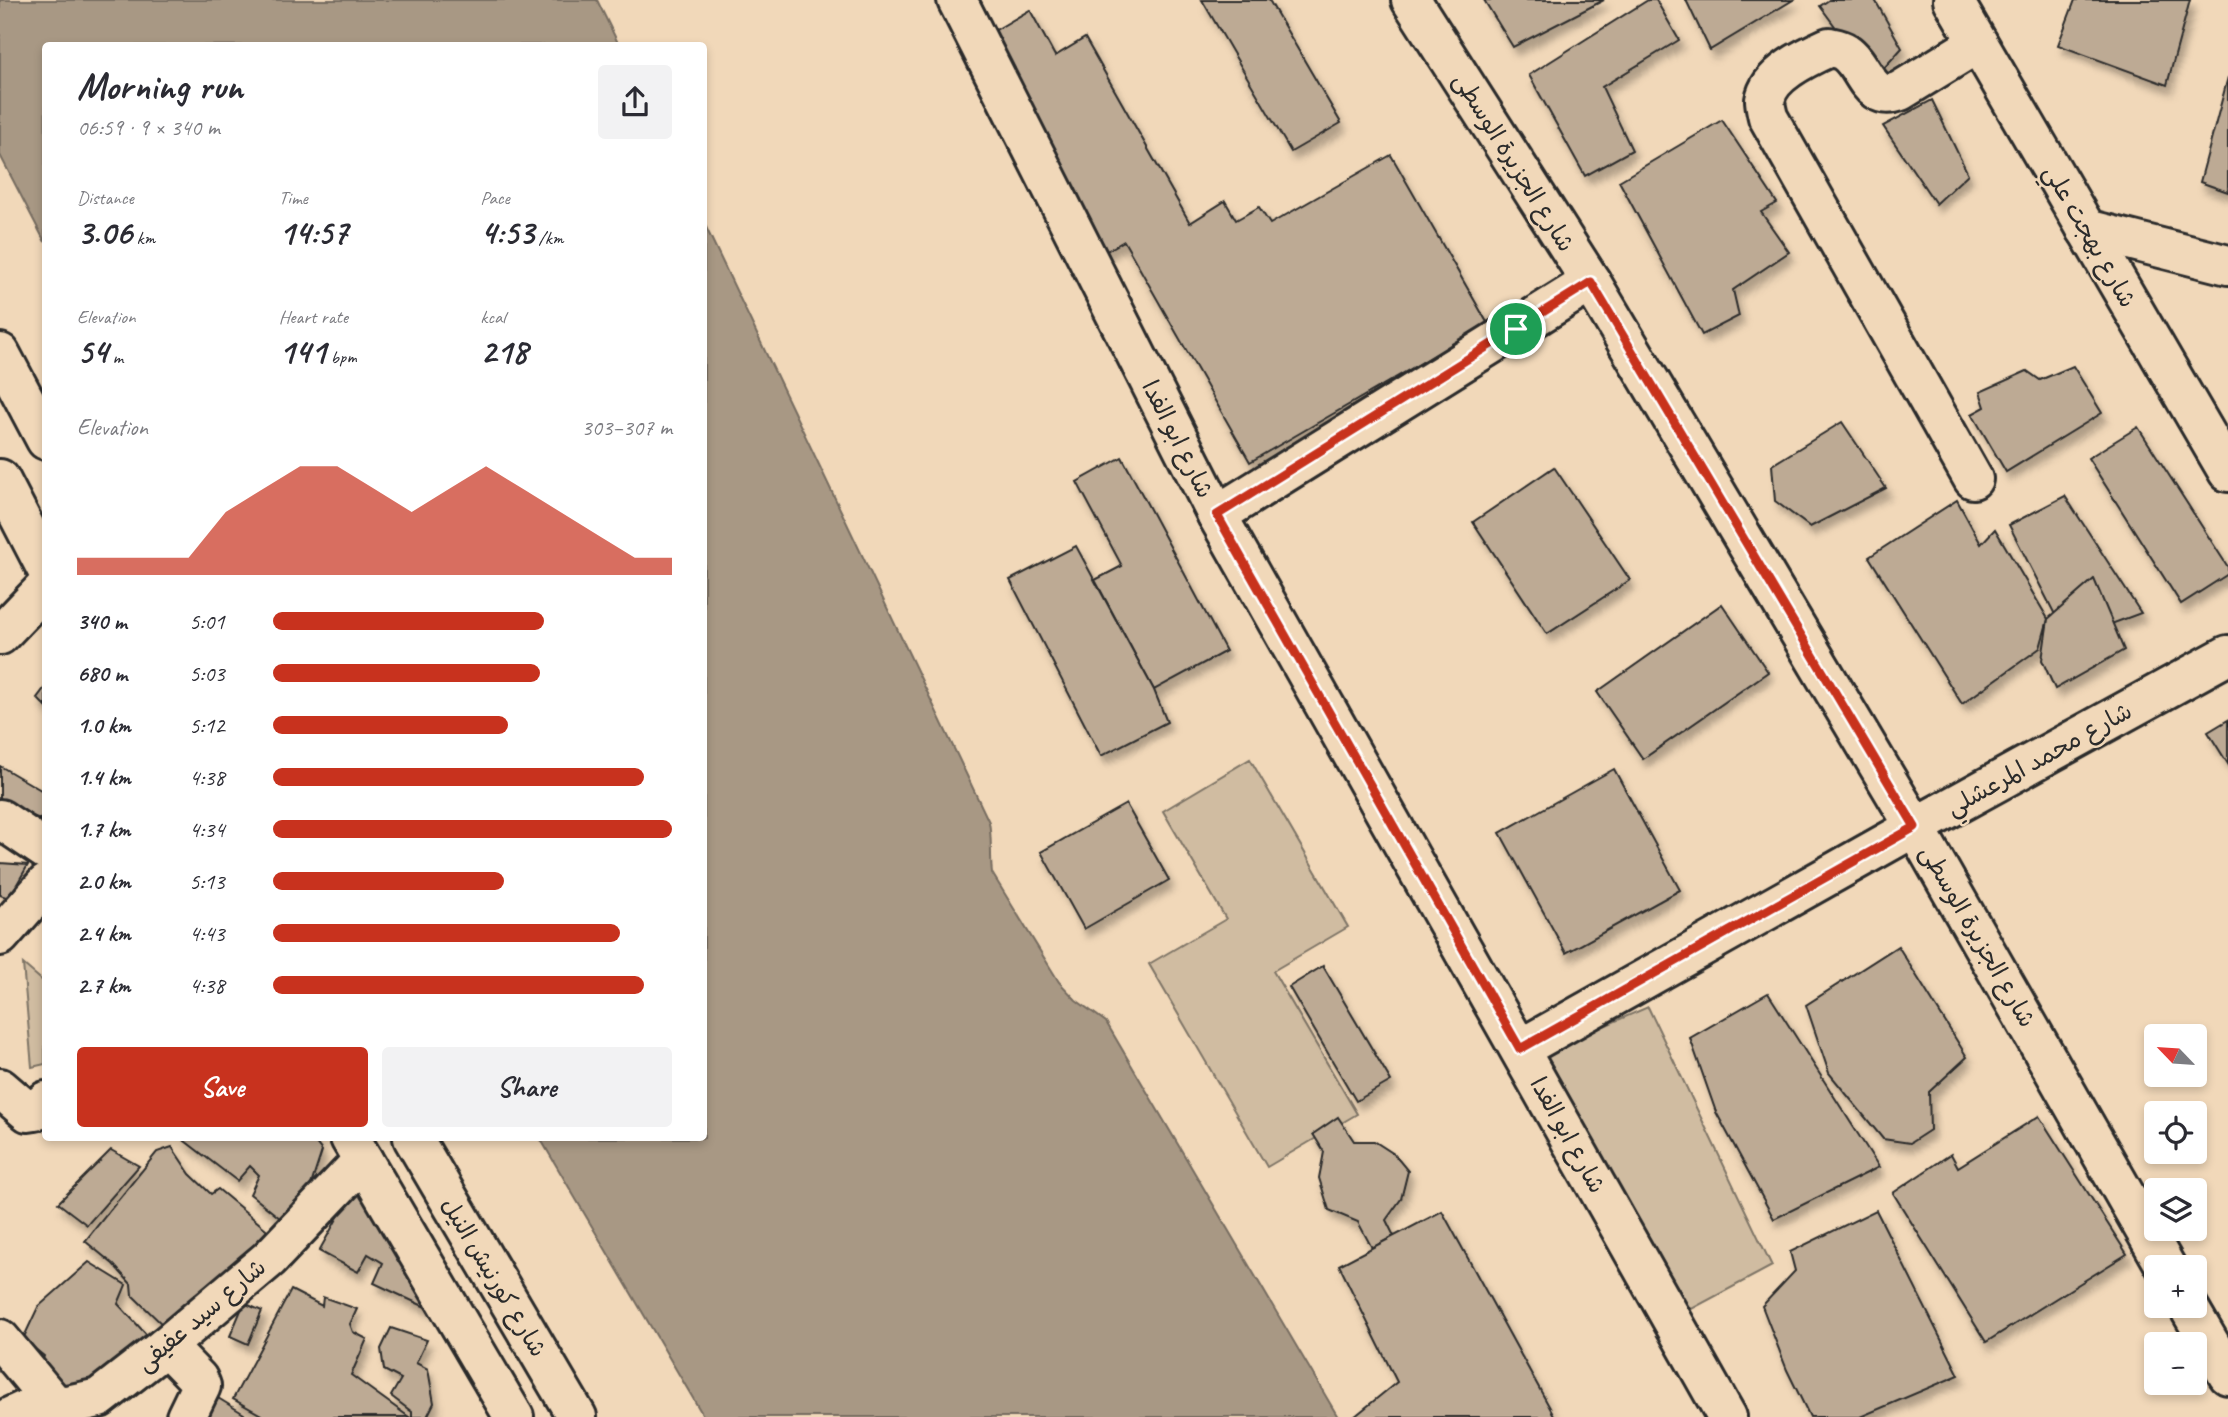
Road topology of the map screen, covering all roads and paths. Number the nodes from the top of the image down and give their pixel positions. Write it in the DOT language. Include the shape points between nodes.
graph roads {
  1 [pos="957,0"];
  2 [pos="1411,0"];
  3 [pos="1953,0"];
  4 [pos="1978,43"];
  5 [pos="2087,229"];
  6 [pos="2228,265"];
  7 [pos="1591,282"];
  8 [pos="0,353"];
  9 [pos="42,432"];
  10 [pos="2228,472"];
  11 [pos="1973,478"];
  12 [pos="0,479"];
  13 [pos="1217,515"];
  14 [pos="42,560"];
  15 [pos="42,591"];
  16 [pos="0,635"];
  17 [pos="2228,655"];
  18 [pos="0,820"];
  19 [pos="1915,827"];
  20 [pos="42,847"];
  21 [pos="42,889"];
  22 [pos="0,936"];
  23 [pos="1520,1049"];
  24 [pos="0,1087"];
  25 [pos="42,1105"];
  26 [pos="414,1141"];
  27 [pos="356,1149"];
  28 [pos="2159,1255"];
  29 [pos="2195,1318"];
  30 [pos="0,1339"];
  31 [pos="166,1346"];
  32 [pos="2228,1375"];
  33 [pos="54,1405"];
  34 [pos="10,1417"];
  35 [pos="186,1417"];
  36 [pos="514,1417"];
  37 [pos="577,1417"];
  38 [pos="1727,1417"];
  1 -- 13 [label="street, شارع ابو الفدا"];
  2 -- 7 [label="street, شارع الجزيرة الوسطى"];
  3 -- 4 [label="street, شارع بهجت علي"];
  4 -- 5 [label="street, شارع بهجت علي"];
  4 -- 11 [label="street" via="1889,95 1878,93 1844,51 1829,47 1781,75 1770,86 1765,101 1768,117"];
  5 -- 6 [label="street"];
  5 -- 10 [label="street, شارع بهجت علي"];
  7 -- 13 [label="street"];
  7 -- 19 [label="street, شارع الجزيرة الوسطى"];
  8 -- 9 [label="street"];
  12 -- 14 [label="street"];
  13 -- 23 [label="street, شارع ابو الفدا"];
  15 -- 16 [label="street"];
  17 -- 19 [label="street, شارع محمد المرعشلي"];
  18 -- 20 [label="street"];
  19 -- 23 [label="street, شارع محمد المرعشلي"];
  19 -- 28 [label="street, شارع الجزيرة الوسطى"];
  21 -- 22 [label="street"];
  23 -- 38 [label="street, شارع ابو الفدا"];
  24 -- 25 [label="street" via="28,1112"];
  26 -- 37 [label="street, شارع كورنيش النيل"];
  27 -- 31 [label="street, شارع سيد عفيفى" via="268,1259"];
  27 -- 36 [label="street"];
  29 -- 32 [label="street"];
  30 -- 33 [label="street"];
  31 -- 33 [label="street, شارع سيد عفيفى" via="99,1398"];
  31 -- 35 [label="street" via="201,1386"];
  33 -- 34 [label="street, شارع سيد عفيفى" via="38,1404"];
}
